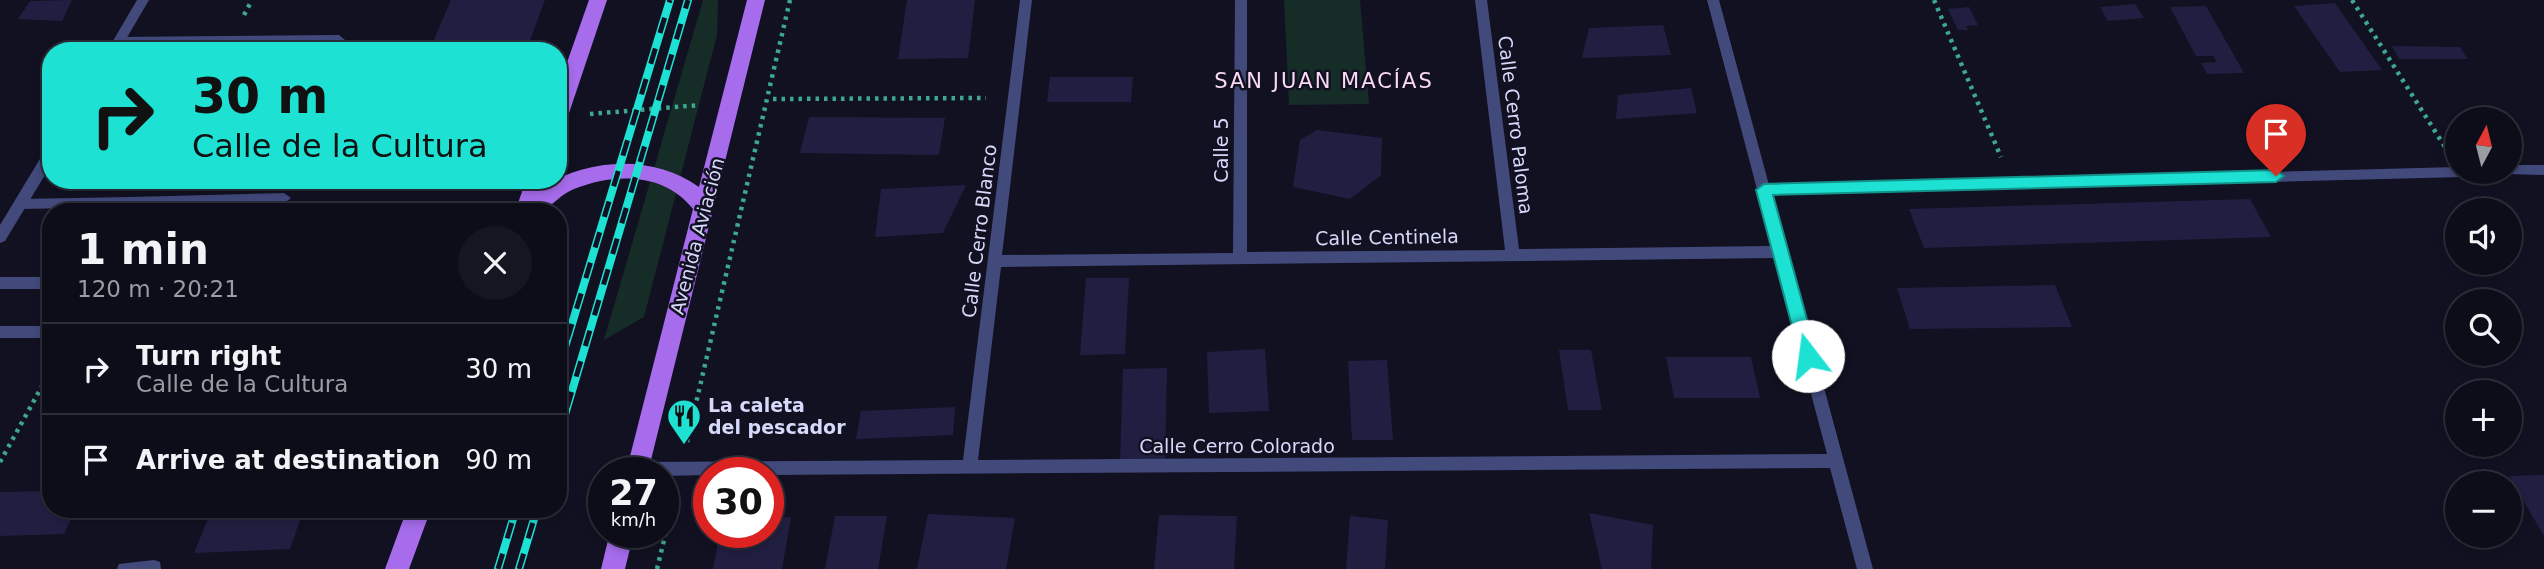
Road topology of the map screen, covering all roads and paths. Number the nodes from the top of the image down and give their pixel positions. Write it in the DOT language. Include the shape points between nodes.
graph roads {
  1 [pos="143,0"];
  2 [pos="598,0"];
  3 [pos="756,0"];
  4 [pos="790,0"];
  5 [pos="1026,0"];
  6 [pos="1241,0"];
  7 [pos="1481,0"];
  8 [pos="1713,0"];
  9 [pos="1934,0"];
  10 [pos="2352,0"];
  11 [pos="339,40"];
  12 [pos="118,42"];
  13 [pos="202,42"];
  14 [pos="567,90"];
  15 [pos="1014,98"];
  16 [pos="773,99"];
  17 [pos="701,104"];
  18 [pos="585,114"];
  19 [pos="2445,147"];
  20 [pos="42,168"];
  21 [pos="2522,170"];
  22 [pos="2544,170"];
  23 [pos="2445,172"];
  24 [pos="2012,183"];
  25 [pos="567,184"];
  26 [pos="558,189"];
  27 [pos="1764,190"];
  28 [pos="284,198"];
  29 [pos="76,203"];
  30 [pos="538,203"];
  31 [pos="20,204"];
  32 [pos="42,204"];
  33 [pos="704,208"];
  34 [pos="2,231"];
  35 [pos="1780,252"];
  36 [pos="1513,255"];
  37 [pos="1240,258"];
  38 [pos="995,261"];
  39 [pos="0,283"];
  40 [pos="42,283"];
  41 [pos="0,332"];
  42 [pos="42,332"];
  43 [pos="42,386"];
  44 [pos="641,457"];
  45 [pos="1836,461"];
  46 [pos="0,463"];
  47 [pos="970,467"];
  48 [pos="681,469"];
  49 [pos="416,518"];
  50 [pos="618,548"];
  51 [pos="155,567"];
  52 [pos="125,569"];
  53 [pos="397,569"];
  54 [pos="613,569"];
  55 [pos="657,569"];
  56 [pos="1865,569"];
  1 -- 12 [label="street"];
  2 -- 14 [label="main road"];
  3 -- 33 [label="main road, Avenida Aviación"];
  4 -- 48 [label="path"];
  5 -- 15 [label="street, Calle Cerro Blanco"];
  6 -- 37 [label="street, Calle 5"];
  7 -- 36 [label="street, Calle Cerro Paloma"];
  8 -- 27 [label="street"];
  9 -- 24 [label="path"];
  10 -- 19 [label="path"];
  11 -- 13 [label="street"];
  15 -- 16 [label="path"];
  15 -- 38 [label="street, Calle Cerro Blanco"];
  17 -- 18 [label="path"];
  20 -- 31 [label="street"];
  21 -- 22 [label="street"];
  23 -- 24 [label="street"];
  24 -- 27 [label="street"];
  25 -- 33 [label="main road" via="611,171 655,172 680,182"];
  26 -- 30 [label="main road"];
  27 -- 35 [label="street"];
  28 -- 29 [label="street"];
  31 -- 32 [label="street"];
  31 -- 34 [label="street"];
  33 -- 44 [label="main road, Avenida Aviación"];
  35 -- 36 [label="street, Calle Centinela"];
  35 -- 45 [label="street"];
  36 -- 37 [label="street, Calle Centinela"];
  37 -- 38 [label="street, Calle Centinela"];
  38 -- 47 [label="street, Calle Cerro Blanco"];
  39 -- 40 [label="street"];
  41 -- 42 [label="street"];
  43 -- 46 [label="path"];
  45 -- 47 [label="street, Calle Cerro Colorado"];
  45 -- 56 [label="street"];
  47 -- 48 [label="street, Calle Cerro Colorado"];
  48 -- 55 [label="path"];
  49 -- 53 [label="main road"];
  50 -- 54 [label="main road"];
  51 -- 52 [label="street"];
}
